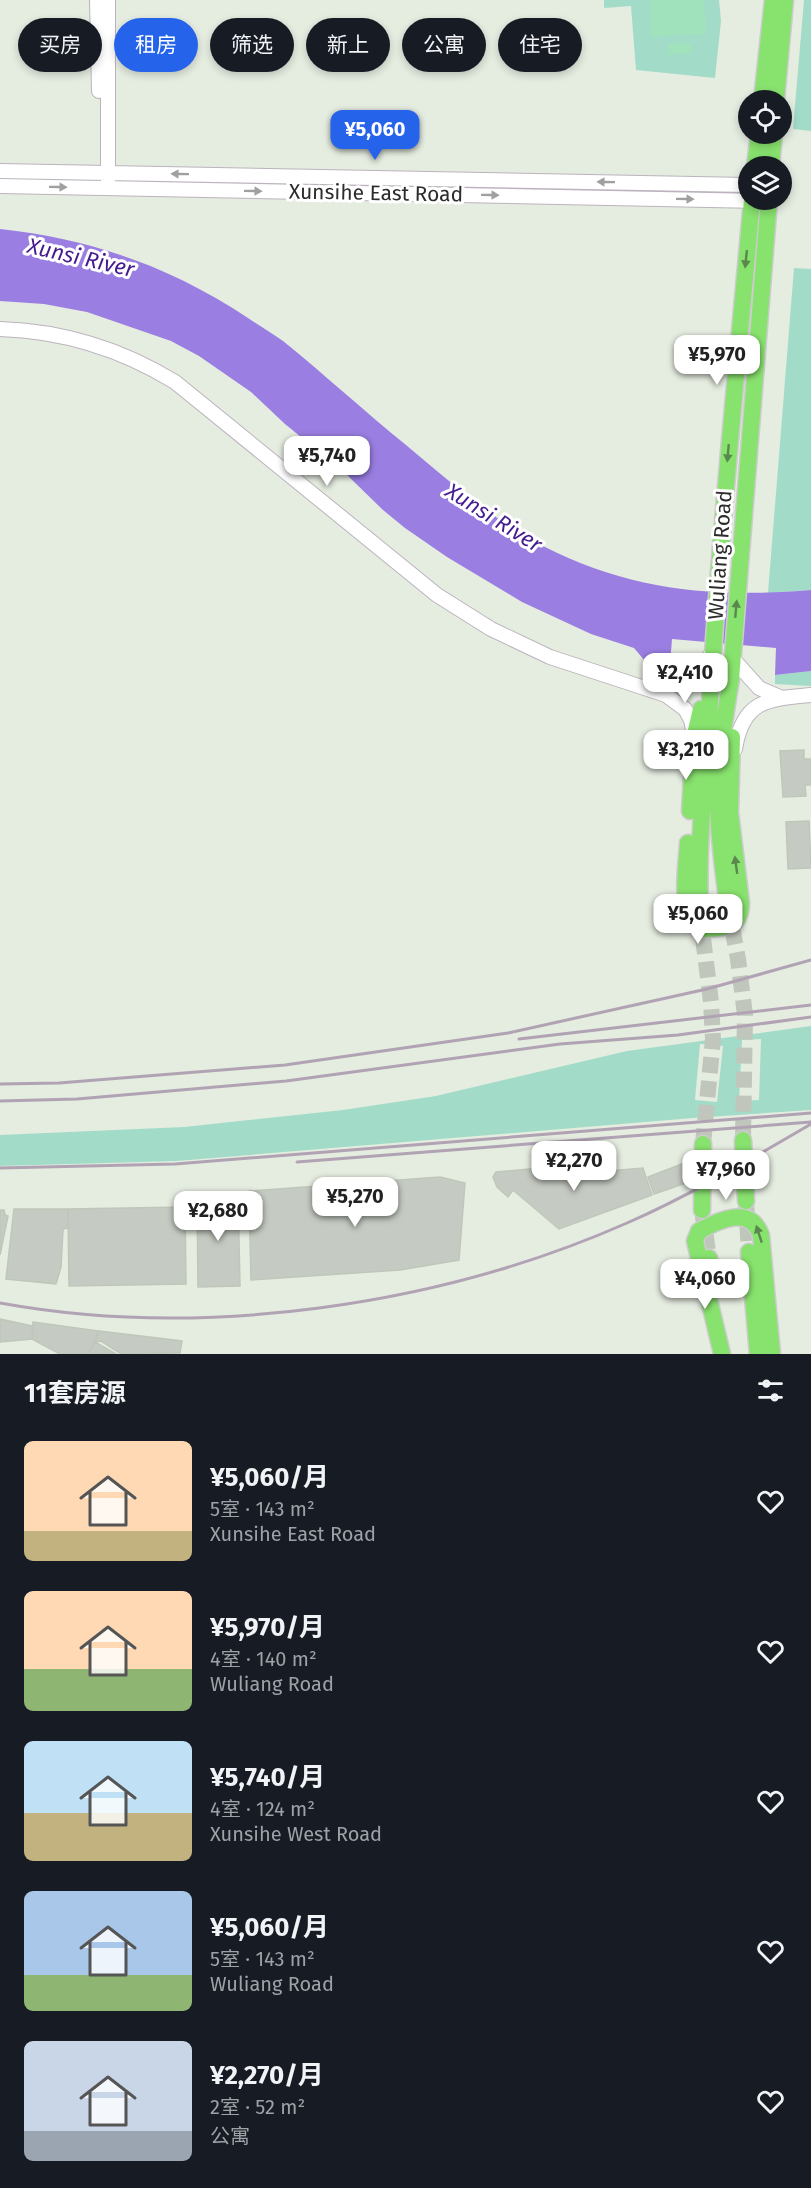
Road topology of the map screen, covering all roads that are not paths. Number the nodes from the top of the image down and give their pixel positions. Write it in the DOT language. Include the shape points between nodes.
graph roads {
  1 [pos="97,0"];
  2 [pos="108,0"];
  3 [pos="772,0"];
  4 [pos="786,0"];
  5 [pos="763,90"];
  6 [pos="777,90"];
  7 [pos="0,171"];
  8 [pos="104,172"];
  9 [pos="0,186"];
  10 [pos="104,188"];
  11 [pos="738,196"];
  12 [pos="738,197"];
  13 [pos="756,210"];
  14 [pos="757,210"];
  15 [pos="0,329"];
  16 [pos="713,648"];
  17 [pos="733,652"];
  18 [pos="731,680"];
  19 [pos="711,683"];
  20 [pos="649,688"];
  21 [pos="811,695"];
  22 [pos="782,698"];
  23 [pos="694,739"];
  24 [pos="731,771"];
  25 [pos="728,904"];
  26 [pos="700,910"];
  27 [pos="743,1140"];
  28 [pos="703,1144"];
  29 [pos="746,1201"];
  30 [pos="702,1210"];
  31 [pos="749,1252"];
  32 [pos="709,1258"];
  33 [pos="722,1354"];
  34 [pos="733,1354"];
  35 [pos="758,1354"];
  36 [pos="772,1354"];
  1 -- 8 [label="street"];
  2 -- 8 [label="street"];
  3 -- 5 [label="main road"];
  4 -- 6 [label="main road"];
  7 -- 8 [label="street, Xunsihe East Road"];
  8 -- 10 [label="street"];
  11 -- 8 [label="street, Xunsihe East Road, one-way"];
  9 -- 10 [label="street, Xunsihe East Road, one-way"];
  10 -- 12 [label="street, Xunsihe East Road, one-way"];
  13 -- 16 [label="main road, Wuliang Road, one-way" via="731,416"];
  17 -- 14 [label="main road, Wuliang Road, one-way"];
  15 -- 20 [label="street" via="70,337 151,368 174,382 418,582 461,611 550,657"];
  16 -- 19 [label="main road, Wuliang Road"];
  16 -- 20 [label="street" via="693,673 679,683"];
  17 -- 18 [label="main road, Wuliang Road"];
  17 -- 22 [label="street" via="759,688"];
  18 -- 24 [label="main road"];
  18 -- 25 [label="main road, Wuliang Road" via="718,802"];
  19 -- 23 [label="main road"];
  19 -- 26 [label="main road, Wuliang Road" via="699,835"];
  20 -- 23 [label="street" via="685,709"];
  21 -- 22 [label="street"];
  22 -- 24 [label="street" via="751,710 743,718"];
  23 -- 24 [label="main road, one-way" via="686,891 692,919 706,929 732,925 741,915 730,813"];
  27 -- 29 [label="main road"];
  28 -- 30 [label="main road"];
  31 -- 35 [label="main road"];
  32 -- 34 [label="main road"];
  36 -- 33 [label="main road, one-way" via="761,1235 753,1222 730,1217 699,1231 695,1241"];
}
